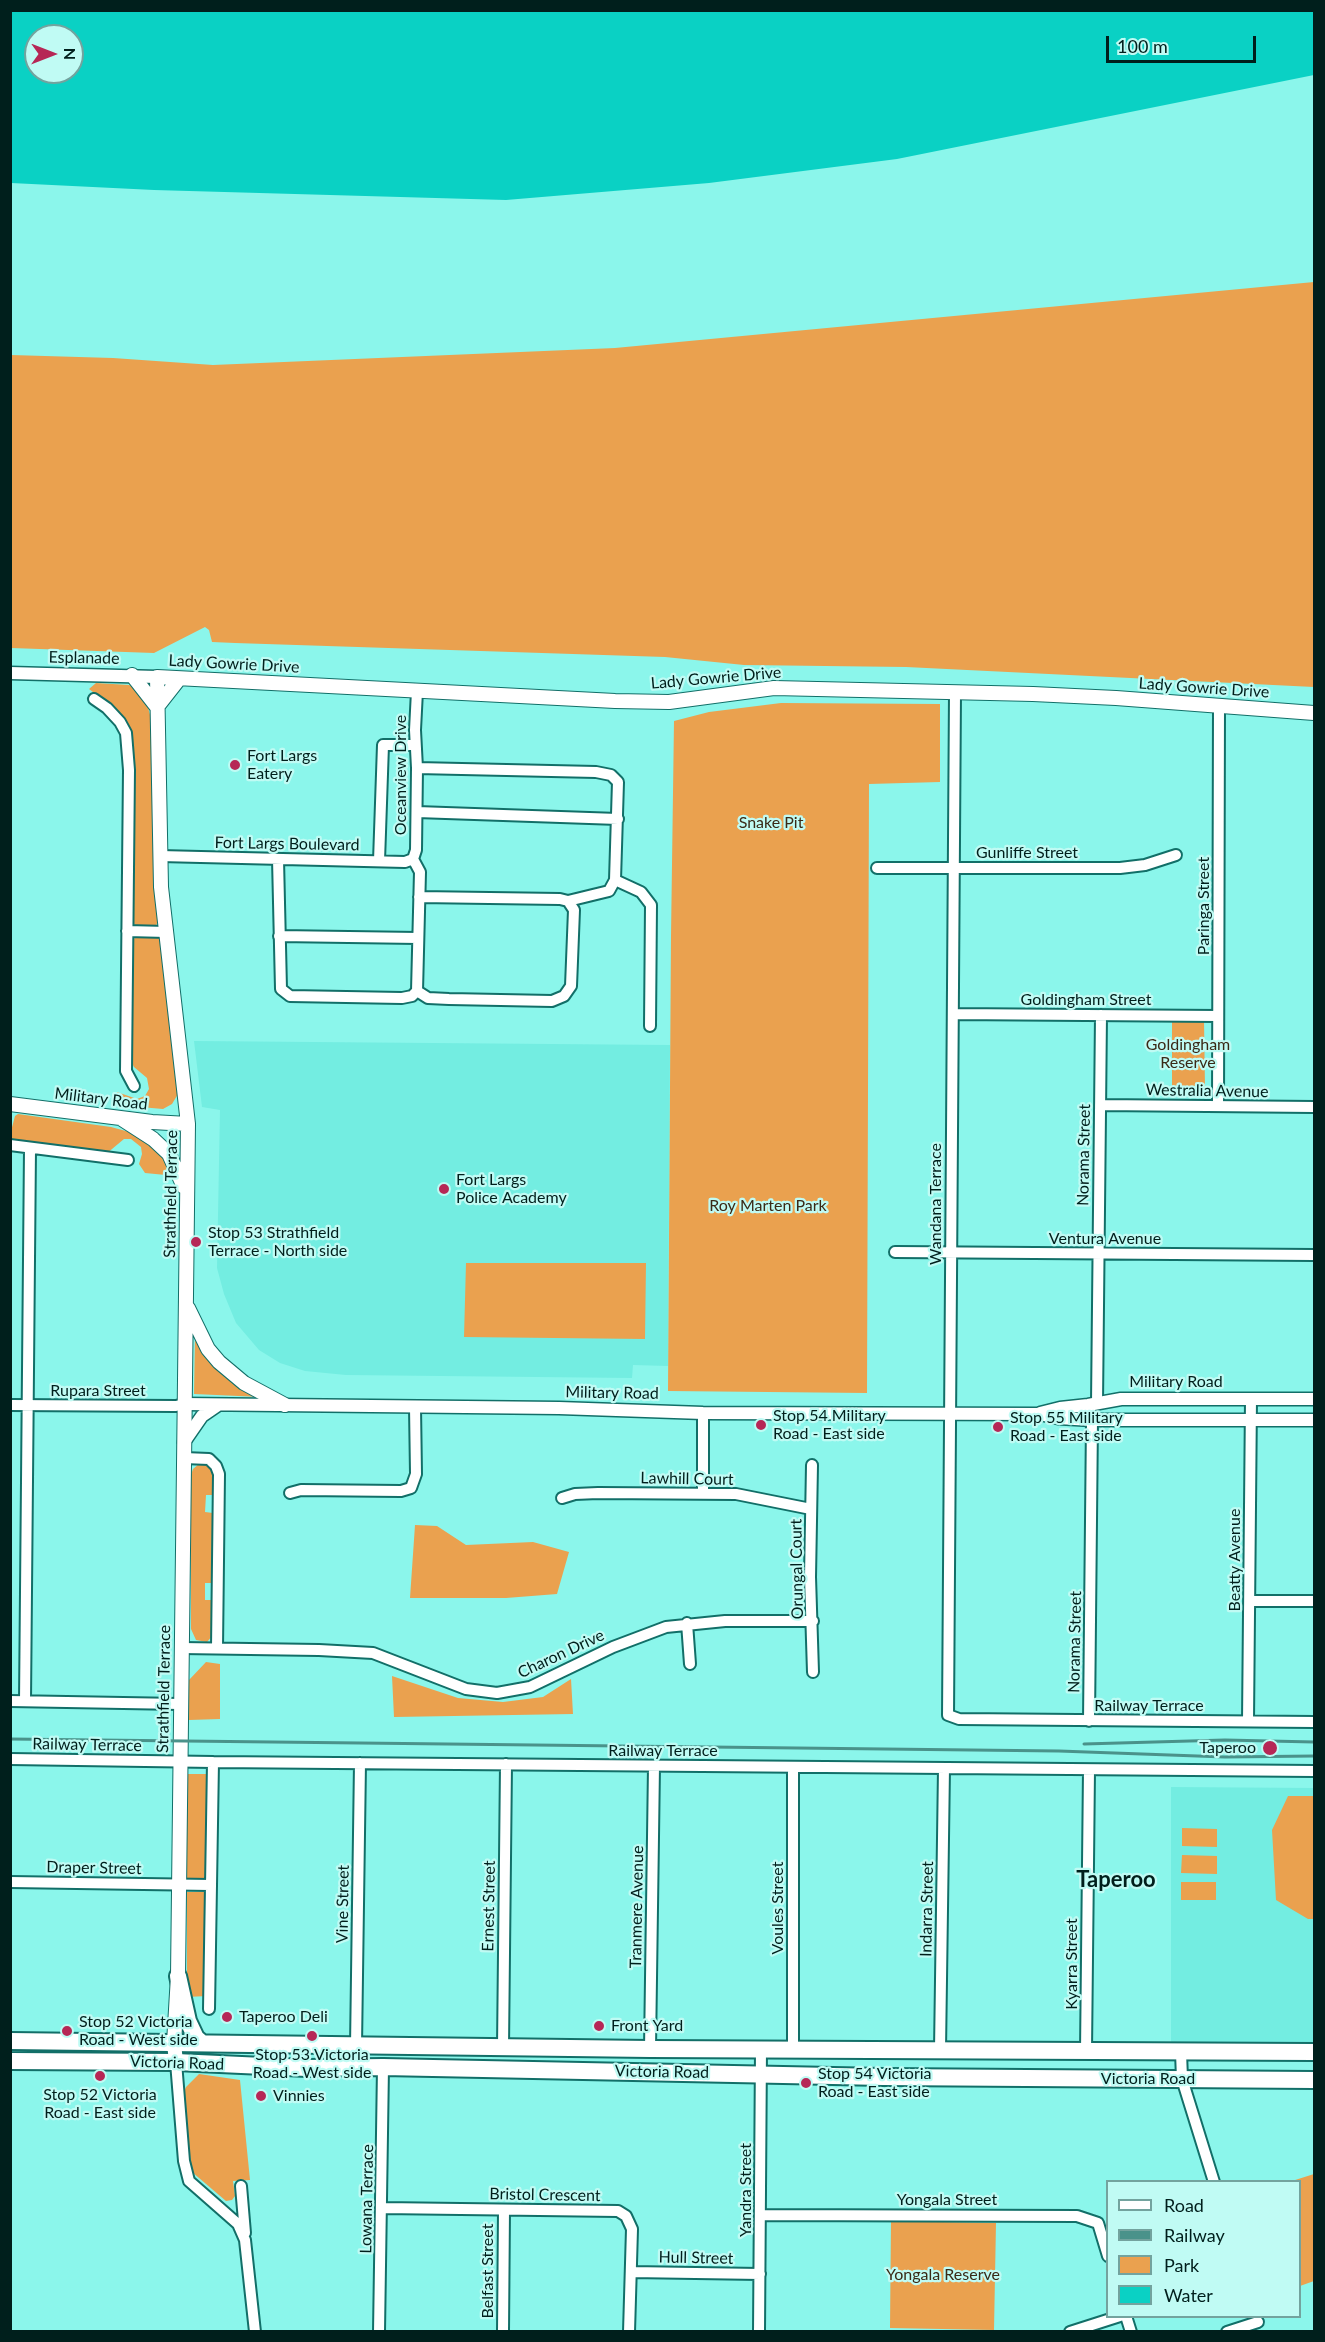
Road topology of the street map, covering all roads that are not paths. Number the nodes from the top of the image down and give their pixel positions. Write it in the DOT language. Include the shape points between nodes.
graph roads {
  1 [pos="10,673"];
  2 [pos="132,675"];
  3 [pos="157,677"];
  4 [pos="179,679"];
  5 [pos="417,691"];
  6 [pos="955,693"];
  7 [pos="94,699"];
  8 [pos="1220,706"];
  9 [pos="157,707"];
  10 [pos="1314,713"];
  11 [pos="415,745"];
  12 [pos="417,768"];
  13 [pos="417,812"];
  14 [pos="618,819"];
  15 [pos="1176,855"];
  16 [pos="160,856"];
  17 [pos="278,859"];
  18 [pos="412,859"];
  19 [pos="379,861"];
  20 [pos="877,868"];
  21 [pos="954,868"];
  22 [pos="615,880"];
  23 [pos="419,897"];
  24 [pos="568,901"];
  25 [pos="127,931"];
  26 [pos="167,932"];
  27 [pos="279,936"];
  28 [pos="418,938"];
  29 [pos="417,991"];
  30 [pos="952,1014"];
  31 [pos="1101,1015"];
  32 [pos="1218,1016"];
  33 [pos="650,1026"];
  34 [pos="134,1086"];
  35 [pos="10,1104"];
  36 [pos="1100,1105"];
  37 [pos="1218,1106"];
  38 [pos="1314,1107"];
  39 [pos="120,1118"];
  40 [pos="188,1124"];
  41 [pos="10,1145"];
  42 [pos="30,1149"];
  43 [pos="128,1160"];
  44 [pos="187,1194"];
  45 [pos="895,1252"];
  46 [pos="951,1252"];
  47 [pos="1098,1254"];
  48 [pos="1314,1255"];
  49 [pos="186,1303"];
  50 [pos="1251,1399"];
  51 [pos="1314,1399"];
  52 [pos="1097,1403"];
  53 [pos="184,1404"];
  54 [pos="10,1405"];
  55 [pos="29,1405"];
  56 [pos="219,1405"];
  57 [pos="285,1405"];
  58 [pos="415,1407"];
  59 [pos="703,1413"];
  60 [pos="1039,1414"];
  61 [pos="950,1415"];
  62 [pos="1092,1420"];
  63 [pos="1251,1420"];
  64 [pos="1314,1420"];
  65 [pos="184,1442"];
  66 [pos="183,1458"];
  67 [pos="812,1465"];
  68 [pos="290,1493"];
  69 [pos="703,1494"];
  70 [pos="562,1498"];
  71 [pos="811,1509"];
  72 [pos="1250,1600"];
  73 [pos="1314,1601"];
  74 [pos="813,1621"];
  75 [pos="687,1623"];
  76 [pos="181,1648"];
  77 [pos="218,1648"];
  78 [pos="690,1664"];
  79 [pos="813,1672"];
  80 [pos="10,1701"];
  81 [pos="25,1701"];
  82 [pos="180,1704"];
  83 [pos="948,1715"];
  84 [pos="1089,1721"];
  85 [pos="1248,1721"];
  86 [pos="1314,1722"];
  87 [pos="10,1759"];
  88 [pos="180,1761"];
  89 [pos="213,1762"];
  90 [pos="360,1763"];
  91 [pos="506,1764"];
  92 [pos="654,1766"];
  93 [pos="793,1767"];
  94 [pos="944,1768"];
  95 [pos="1089,1770"];
  96 [pos="1314,1771"];
  97 [pos="10,1882"];
  98 [pos="178,1884"];
  99 [pos="210,1885"];
  100 [pos="178,1976"];
  101 [pos="209,2009"];
  102 [pos="10,2041"];
  103 [pos="174,2043"];
  104 [pos="202,2043"];
  105 [pos="356,2046"];
  106 [pos="427,2047"];
  107 [pos="503,2047"];
  108 [pos="650,2049"];
  109 [pos="762,2049"];
  110 [pos="793,2049"];
  111 [pos="940,2050"];
  112 [pos="1086,2051"];
  113 [pos="1181,2052"];
  114 [pos="1314,2052"];
  115 [pos="10,2061"];
  116 [pos="176,2062"];
  117 [pos="383,2067"];
  118 [pos="457,2069"];
  119 [pos="762,2074"];
  120 [pos="1182,2079"];
  121 [pos="1314,2080"];
  122 [pos="1214,2180"];
  123 [pos="241,2186"];
  124 [pos="382,2208"];
  125 [pos="504,2210"];
  126 [pos="761,2215"];
  127 [pos="245,2240"];
  128 [pos="1106,2252"];
  129 [pos="631,2272"];
  130 [pos="760,2274"];
  131 [pos="1113,2318"];
  132 [pos="1258,2323"];
  133 [pos="255,2331"];
  134 [pos="379,2331"];
  135 [pos="503,2331"];
  136 [pos="629,2331"];
  137 [pos="759,2331"];
  138 [pos="1070,2331"];
  139 [pos="1227,2331"];
  1 -- 2 [label="street, Esplanade"];
  2 -- 3 [label="street, Esplanade"];
  2 -- 9 [label="main road"];
  3 -- 4 [label="main road, Lady Gowrie Drive"];
  3 -- 9 [label="main road, Strathfield Terrace"];
  4 -- 5 [label="main road, Lady Gowrie Drive"];
  4 -- 9 [label="main road"];
  5 -- 6 [label="main road, Lady Gowrie Drive" via="669,702 774,688"];
  5 -- 11 [label="street, Oceanview Drive"];
  6 -- 8 [label="main road, Lady Gowrie Drive"];
  6 -- 21 [label="street, Wandana Terrace"];
  7 -- 25 [label="street" via="107,708 126,733"];
  8 -- 10 [label="main road, Lady Gowrie Drive"];
  8 -- 32 [label="street, Paringa Street"];
  9 -- 16 [label="main road, Strathfield Terrace"];
  11 -- 12 [label="street, Oceanview Drive"];
  11 -- 19 [label="street" via="383,745"];
  12 -- 13 [label="street, Oceanview Drive"];
  12 -- 14 [label="street" via="596,772 618,782"];
  13 -- 14 [label="street"];
  13 -- 18 [label="street, Oceanview Drive" via="416,850"];
  14 -- 22 [label="street"];
  15 -- 21 [label="street, Gunliffe Street" via="1120,868"];
  16 -- 17 [label="street, Fort Largs Boulevard"];
  16 -- 26 [label="main road, Strathfield Terrace"];
  17 -- 19 [label="street, Fort Largs Boulevard"];
  17 -- 27 [label="street"];
  18 -- 19 [label="street, Fort Largs Boulevard"];
  18 -- 23 [label="street" via="420,872"];
  20 -- 21 [label="street, Gunliffe Street"];
  21 -- 30 [label="street, Wandana Terrace"];
  22 -- 24 [label="street" via="609,891"];
  22 -- 33 [label="street" via="641,892 651,905"];
  23 -- 24 [label="street"];
  23 -- 28 [label="street"];
  24 -- 29 [label="street" via="574,910 571,986 564,996 552,1001 449,999 428,998"];
  25 -- 26 [label="street"];
  25 -- 34 [label="street" via="126,1071"];
  26 -- 40 [label="main road, Strathfield Terrace"];
  27 -- 28 [label="street"];
  27 -- 29 [label="street" via="279,981 281,989 290,996 402,998"];
  28 -- 29 [label="street"];
  30 -- 31 [label="street, Goldingham Street"];
  30 -- 46 [label="street, Wandana Terrace"];
  31 -- 32 [label="street, Goldingham Street"];
  31 -- 36 [label="street, Norama Street"];
  32 -- 37 [label="street, Paringa Street"];
  35 -- 39 [label="main road, Military Road"];
  36 -- 37 [label="street, Westralia Avenue"];
  36 -- 47 [label="street, Norama Street"];
  37 -- 38 [label="street, Westralia Avenue"];
  39 -- 40 [label="main road, Military Road"];
  39 -- 44 [label="main road" via="170,1154"];
  40 -- 44 [label="main road, Strathfield Terrace"];
  41 -- 42 [label="street"];
  42 -- 43 [label="street"];
  42 -- 55 [label="street"];
  44 -- 49 [label="main road, Strathfield Terrace"];
  45 -- 46 [label="street, Ventura Avenue"];
  46 -- 47 [label="street, Ventura Avenue"];
  46 -- 61 [label="street, Wandana Terrace"];
  47 -- 48 [label="street, Ventura Avenue"];
  47 -- 52 [label="street, Norama Street"];
  49 -- 53 [label="main road, Strathfield Terrace"];
  49 -- 57 [label="main road" via="208,1349 219,1362 244,1383"];
  50 -- 51 [label="street, Military Road"];
  50 -- 52 [label="street, Military Road" via="1121,1399"];
  50 -- 63 [label="street, Beatty Avenue"];
  52 -- 60 [label="street, Military Road"];
  53 -- 55 [label="street, Rupara Street"];
  53 -- 56 [label="street, Military Road"];
  53 -- 65 [label="main road, Strathfield Terrace"];
  54 -- 55 [label="street, Rupara Street"];
  55 -- 81 [label="street"];
  56 -- 57 [label="street, Military Road"];
  56 -- 65 [label="street" via="202,1416"];
  57 -- 58 [label="street, Military Road"];
  58 -- 59 [label="street, Military Road"];
  58 -- 68 [label="street" via="416,1474 411,1488"];
  59 -- 61 [label="street, Military Road"];
  59 -- 69 [label="street"];
  60 -- 61 [label="street, Military Road"];
  60 -- 62 [label="street, Military Road"];
  61 -- 83 [label="street, Wandana Terrace"];
  62 -- 63 [label="street, Military Road"];
  62 -- 84 [label="street, Norama Street"];
  63 -- 64 [label="street, Military Road"];
  63 -- 72 [label="street, Beatty Avenue"];
  65 -- 66 [label="main road, Strathfield Terrace"];
  66 -- 76 [label="main road, Strathfield Terrace"];
  66 -- 77 [label="street" via="209,1460 219,1474"];
  67 -- 71 [label="street, Orungal Court"];
  69 -- 70 [label="street, Lawhill Court" via="598,1493"];
  69 -- 71 [label="street, Lawhill Court" via="736,1494"];
  71 -- 74 [label="street, Orungal Court"];
  72 -- 73 [label="street"];
  72 -- 85 [label="street, Beatty Avenue"];
  74 -- 75 [label="street, Charon Drive"];
  74 -- 79 [label="street, Orungal Court"];
  75 -- 77 [label="street, Charon Drive" via="649,1632 612,1647 530,1688 505,1692 466,1689 373,1653"];
  75 -- 78 [label="street"];
  76 -- 77 [label="street, Charon Drive"];
  76 -- 82 [label="main road, Strathfield Terrace"];
  80 -- 81 [label="street"];
  81 -- 82 [label="street"];
  82 -- 88 [label="main road, Strathfield Terrace"];
  83 -- 84 [label="street, Railway Terrace" via="959,1719"];
  84 -- 85 [label="street, Railway Terrace"];
  85 -- 86 [label="street, Railway Terrace"];
  87 -- 88 [label="street, Railway Terrace"];
  88 -- 89 [label="street, Railway Terrace"];
  88 -- 98 [label="main road, Strathfield Terrace"];
  89 -- 90 [label="street, Railway Terrace"];
  89 -- 99 [label="street"];
  90 -- 91 [label="street, Railway Terrace"];
  90 -- 105 [label="street, Vine Street"];
  91 -- 92 [label="street, Railway Terrace"];
  91 -- 107 [label="street, Ernest Street"];
  92 -- 93 [label="street, Railway Terrace"];
  92 -- 108 [label="street, Tranmere Avenue"];
  93 -- 94 [label="street, Railway Terrace"];
  93 -- 110 [label="street, Voules Street"];
  94 -- 95 [label="street, Railway Terrace"];
  94 -- 111 [label="street, Indarra Street"];
  95 -- 96 [label="street, Railway Terrace"];
  95 -- 112 [label="street, Kyarra Street"];
  97 -- 98 [label="street, Draper Street"];
  98 -- 99 [label="street"];
  98 -- 100 [label="main road, Strathfield Terrace"];
  99 -- 101 [label="street"];
  100 -- 103 [label="main road, Strathfield Terrace"];
  100 -- 104 [label="highway" via="188,2020"];
  102 -- 103 [label="highway, Victoria Road"];
  103 -- 104 [label="highway, Victoria Road"];
  103 -- 116 [label="main road, Strathfield Terrace"];
  104 -- 105 [label="highway, Victoria Road"];
  105 -- 106 [label="highway, Victoria Road"];
  106 -- 107 [label="highway, Victoria Road"];
  106 -- 118 [label="highway" via="456,2061"];
  107 -- 108 [label="highway, Victoria Road"];
  108 -- 109 [label="highway, Victoria Road"];
  109 -- 110 [label="highway, Victoria Road"];
  109 -- 119 [label="street, Yandra Street"];
  110 -- 111 [label="highway, Victoria Road"];
  111 -- 112 [label="highway, Victoria Road"];
  112 -- 113 [label="highway, Victoria Road"];
  113 -- 114 [label="highway, Victoria Road"];
  113 -- 120 [label="street"];
  115 -- 116 [label="highway, Victoria Road"];
  116 -- 117 [label="highway, Victoria Road"];
  116 -- 127 [label="street, Strathfield Terrace" via="189,2181 238,2224"];
  117 -- 118 [label="highway, Victoria Road"];
  117 -- 124 [label="street, Lowana Terrace"];
  118 -- 119 [label="highway, Victoria Road"];
  119 -- 120 [label="highway, Victoria Road"];
  119 -- 126 [label="street, Yandra Street"];
  120 -- 121 [label="highway, Victoria Road"];
  120 -- 122 [label="street"];
  123 -- 127 [label="street, Strathfield Terrace"];
  124 -- 125 [label="street, Bristol Crescent"];
  124 -- 134 [label="street, Lowana Terrace"];
  125 -- 129 [label="street, Bristol Crescent" via="618,2211 626,2216 632,2229"];
  125 -- 135 [label="street, Belfast Street"];
  126 -- 128 [label="street, Yongala Street" via="1077,2216 1098,2223"];
  126 -- 130 [label="street, Yandra Street"];
  127 -- 133 [label="street, Strathfield Terrace"];
  129 -- 130 [label="street, Hull Street"];
  129 -- 136 [label="street, Bristol Crescent"];
  130 -- 137 [label="street, Yandra Street"];
  131 -- 138 [label="street"];
  132 -- 139 [label="street"];
}
